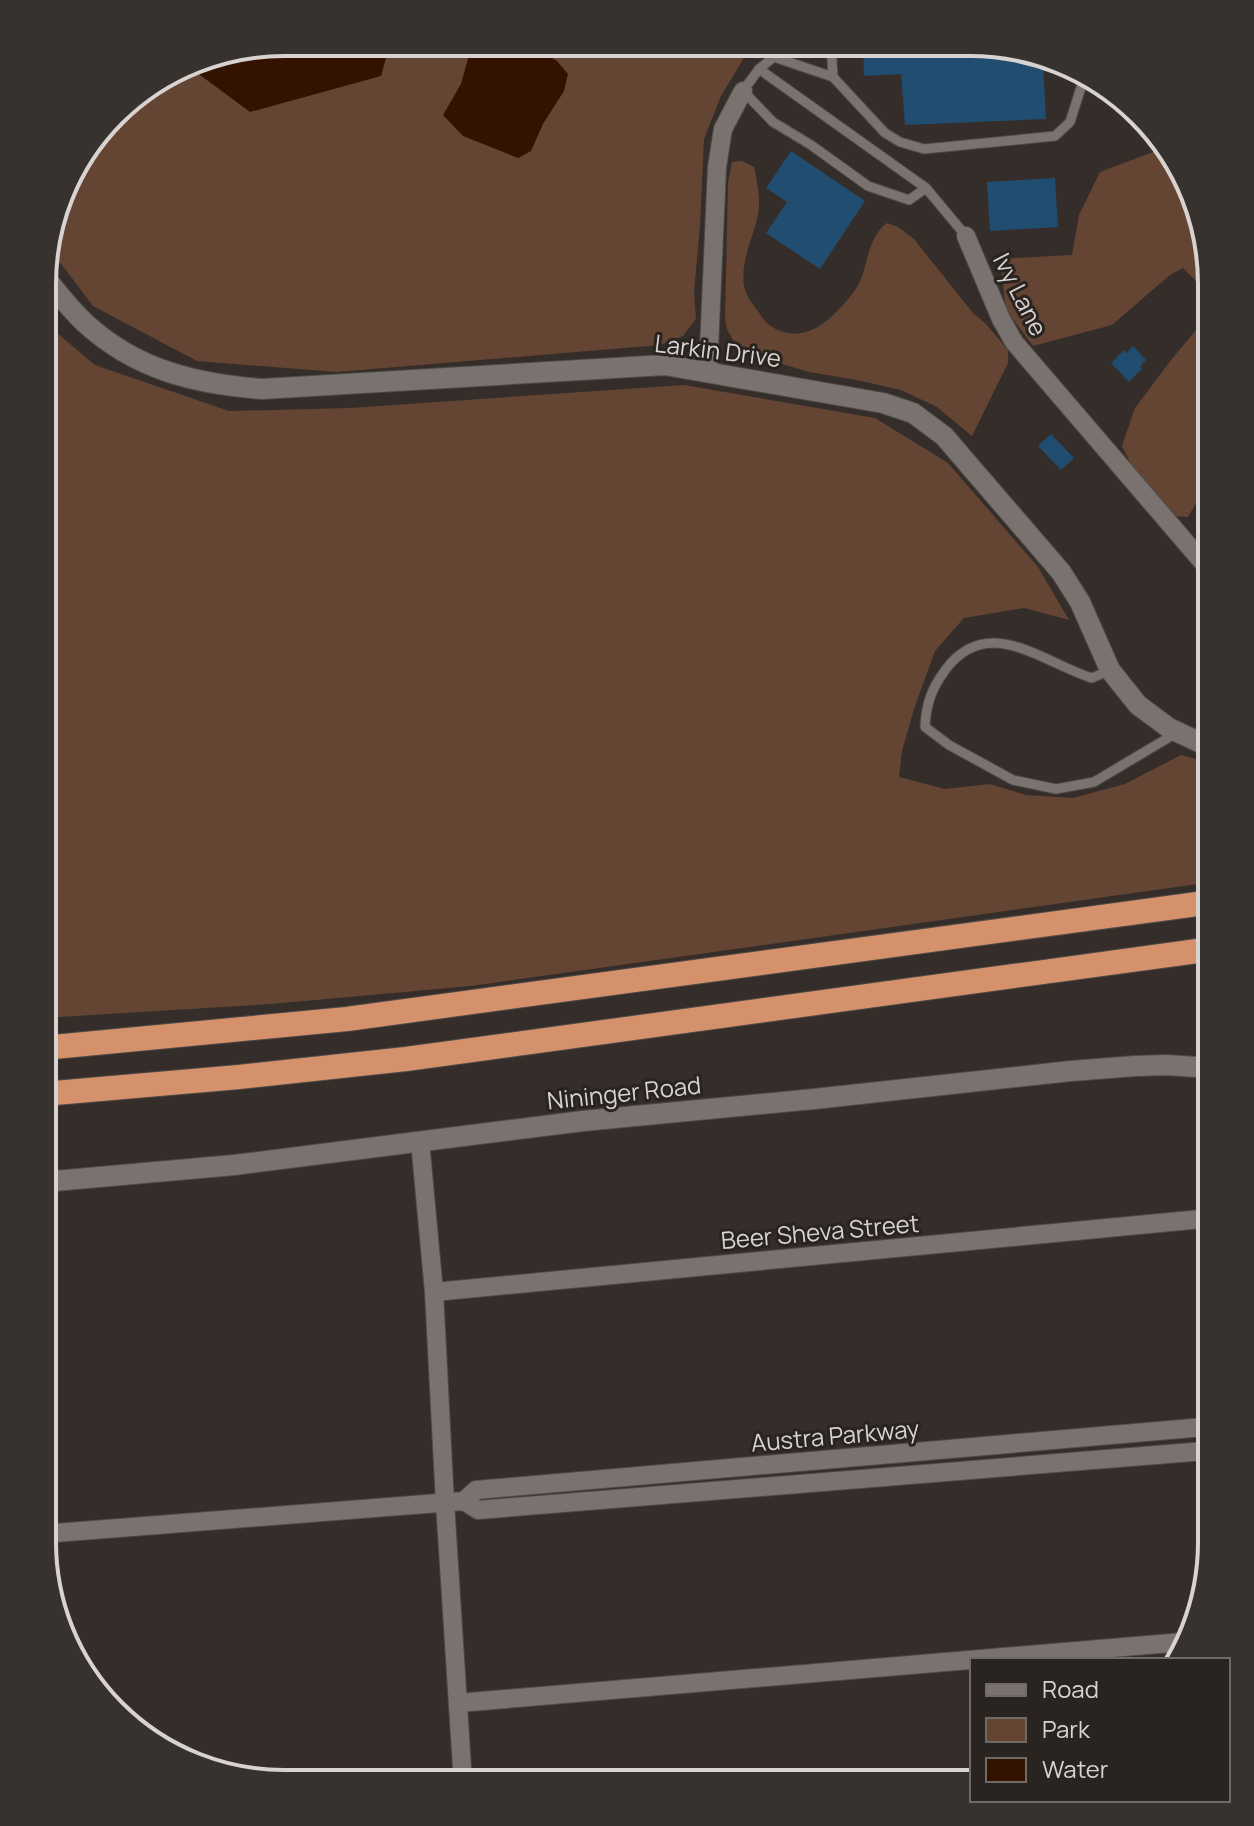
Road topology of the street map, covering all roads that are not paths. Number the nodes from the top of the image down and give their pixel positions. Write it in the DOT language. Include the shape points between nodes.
graph roads {
  1 [pos="832,56"];
  2 [pos="774,57"];
  3 [pos="759,69"];
  4 [pos="833,77"];
  5 [pos="1082,86"];
  6 [pos="743,91"];
  7 [pos="926,188"];
  8 [pos="966,236"];
  9 [pos="56,290"];
  10 [pos="708,371"];
  11 [pos="1198,557"];
  12 [pos="1110,670"];
  13 [pos="1178,732"];
  14 [pos="1198,742"];
  15 [pos="1198,904"];
  16 [pos="1198,951"];
  17 [pos="56,1047"];
  18 [pos="1198,1067"];
  19 [pos="56,1093"];
  20 [pos="420,1141"];
  21 [pos="56,1181"];
  22 [pos="1198,1219"];
  23 [pos="434,1292"];
  24 [pos="1198,1428"];
  25 [pos="1198,1452"];
  26 [pos="464,1501"];
  27 [pos="445,1503"];
  28 [pos="56,1533"];
  29 [pos="1174,1643"];
  30 [pos="993,1658"];
  31 [pos="970,1660"];
  32 [pos="458,1703"];
  33 [pos="462,1770"];
  1 -- 4 [label="lane"];
  2 -- 3 [label="lane"];
  2 -- 4 [label="lane"];
  3 -- 6 [label="lane"];
  3 -- 7 [label="lane, Ivy Lane"];
  4 -- 5 [label="lane" via="885,133 924,149 1055,136 1070,122"];
  6 -- 7 [label="lane" via="773,122 868,186 909,200"];
  6 -- 10 [label="street" via="723,129 717,167"];
  7 -- 8 [label="lane, Ivy Lane"];
  8 -- 11 [label="street, Ivy Lane" via="1014,342"];
  9 -- 10 [label="street, Larkin Drive" via="86,324 151,366 227,387 665,365"];
  10 -- 12 [label="street, Larkin Drive" via="883,403 913,413 944,436 1061,572"];
  12 -- 13 [label="street, Larkin Drive" via="1138,705"];
  12 -- 13 [label="lane" via="1092,678 1003,643 967,649 936,683 925,727 1013,780 1056,789 1094,782"];
  13 -- 14 [label="street, Larkin Drive"];
  15 -- 17 [label="highway" via="347,1019"];
  16 -- 19 [label="highway" via="463,1052"];
  18 -- 20 [label="street, Nininger Road" via="1071,1071"];
  20 -- 21 [label="street, Nininger Road"];
  20 -- 23 [label="street"];
  22 -- 23 [label="street, Beer Sheva Street"];
  23 -- 27 [label="street"];
  24 -- 26 [label="street, Austra Parkway" via="476,1490"];
  25 -- 26 [label="street, Austra Parkway" via="478,1510"];
  26 -- 27 [label="street, Austra Parkway"];
  27 -- 28 [label="street, Austra Parkway"];
  27 -- 32 [label="street"];
  29 -- 30 [label="street"];
  31 -- 32 [label="street"];
  32 -- 33 [label="street"];
}
